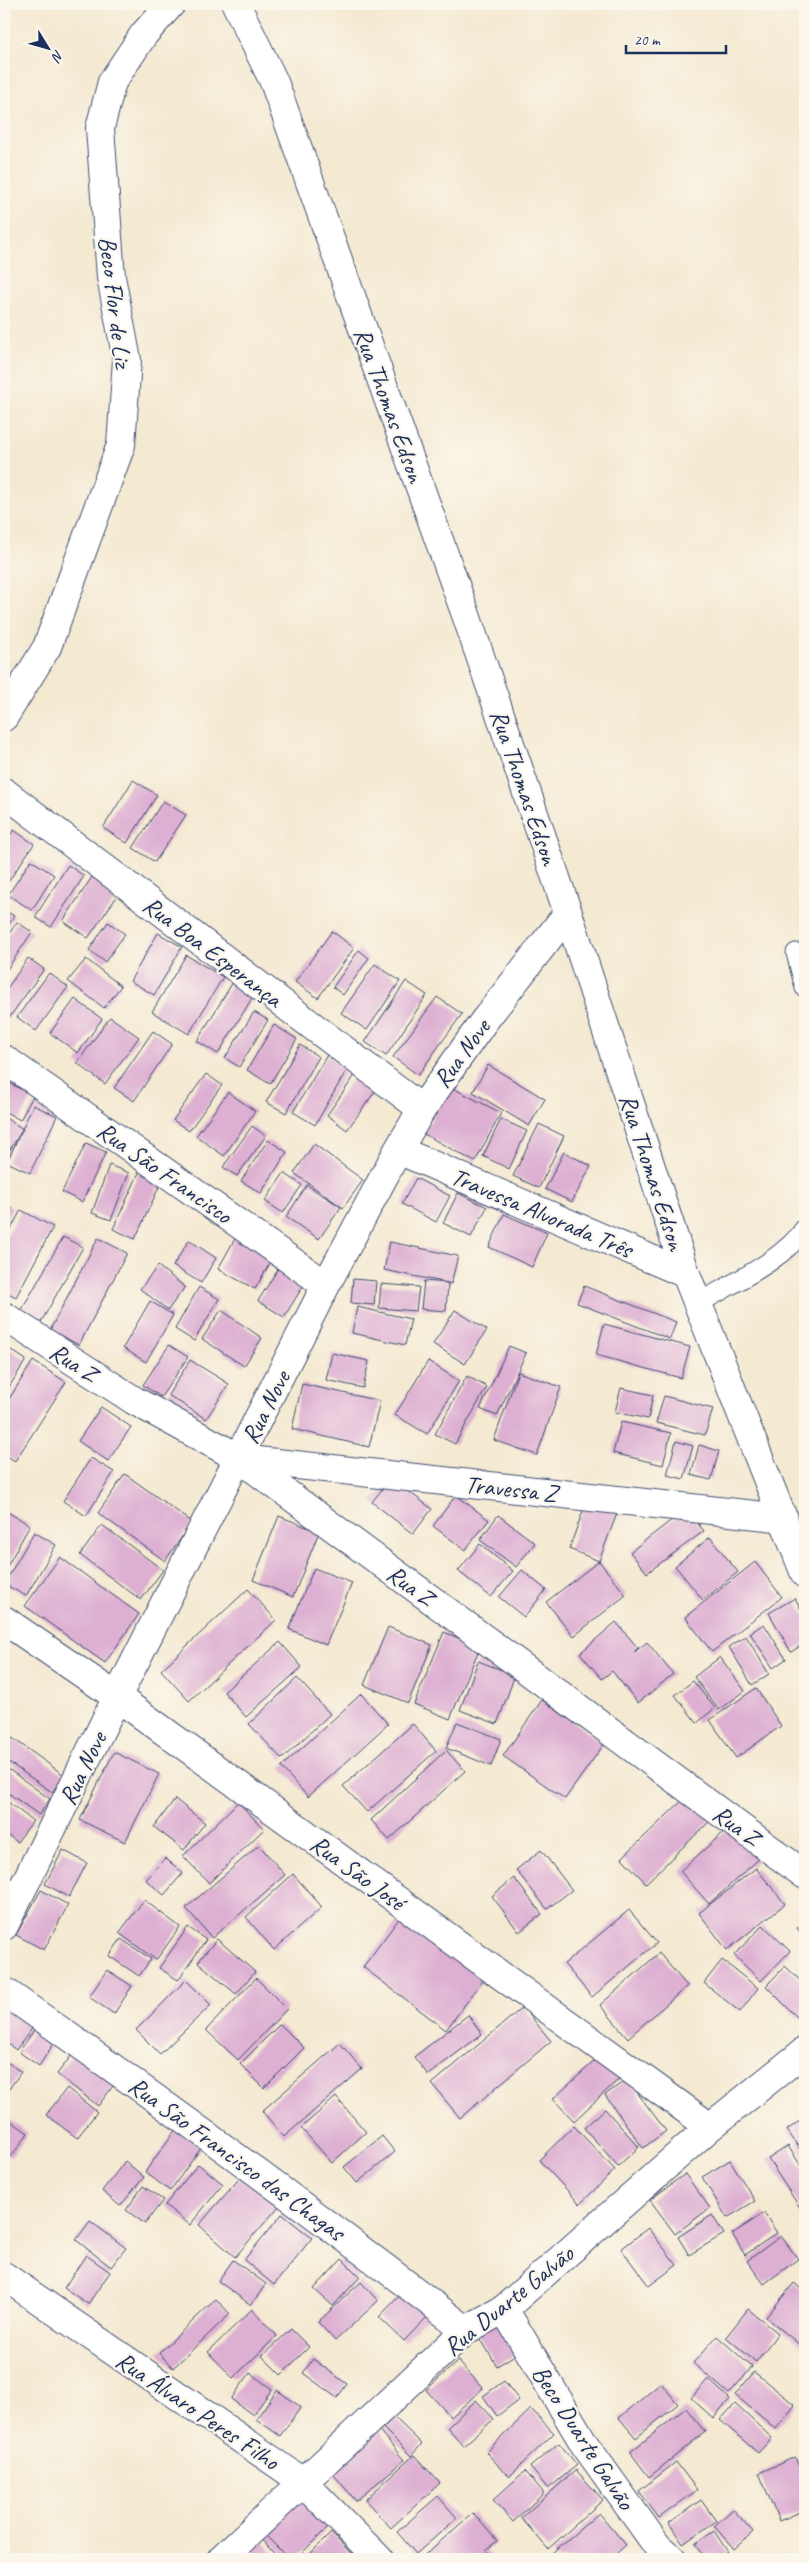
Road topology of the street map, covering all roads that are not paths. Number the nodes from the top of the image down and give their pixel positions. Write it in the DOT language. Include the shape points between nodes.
graph roads {
  1 [pos="171,4"];
  2 [pos="236,4"];
  3 [pos="4,717"];
  4 [pos="4,792"];
  5 [pos="568,913"];
  6 [pos="796,953"];
  7 [pos="805,988"];
  8 [pos="4,1058"];
  9 [pos="422,1109"];
  10 [pos="398,1150"];
  11 [pos="805,1228"];
  12 [pos="686,1274"];
  13 [pos="326,1285"];
  14 [pos="699,1303"];
  15 [pos="4,1316"];
  16 [pos="239,1458"];
  17 [pos="784,1518"];
  18 [pos="805,1574"];
  19 [pos="4,1620"];
  20 [pos="116,1697"];
  21 [pos="805,1875"];
  22 [pos="4,1926"];
  23 [pos="4,1991"];
  24 [pos="805,2051"];
  25 [pos="710,2127"];
  26 [pos="4,2276"];
  27 [pos="504,2309"];
  28 [pos="466,2330"];
  29 [pos="302,2481"];
  30 [pos="221,2559"];
  31 [pos="379,2559"];
  32 [pos="672,2559"];
  1 -- 3 [label="street, Beco Flor de Liz" via="144,34 112,82 100,128 111,277 127,360 121,445 47,647"];
  2 -- 5 [label="street, Rua Thomas Edson" via="274,82 466,615"];
  4 -- 9 [label="street, Rua Boa Esperança"];
  5 -- 9 [label="street, Rua Nove" via="484,1021"];
  5 -- 12 [label="street, Rua Thomas Edson"];
  6 -- 7 [label="lane"];
  8 -- 13 [label="street, Rua São Francisco"];
  9 -- 10 [label="street, Rua Nove"];
  10 -- 12 [label="street, Travessa Alvorada Três"];
  10 -- 13 [label="street, Rua Nove"];
  11 -- 14 [label="lane" via="796,1242"];
  12 -- 14 [label="street, Rua Thomas Edson"];
  13 -- 16 [label="street, Rua Nove"];
  14 -- 17 [label="street, Rua Thomas Edson"];
  15 -- 16 [label="street, Rua Z" via="135,1401"];
  16 -- 17 [label="street, Travessa Z"];
  16 -- 20 [label="street, Rua Nove"];
  16 -- 21 [label="street, Rua Z"];
  17 -- 18 [label="street, Rua Thomas Edson"];
  19 -- 20 [label="street, Rua São José"];
  20 -- 22 [label="street, Rua Nove"];
  20 -- 25 [label="street, Rua São José"];
  23 -- 28 [label="street, Rua São Francisco das Chagas" via="193,2124"];
  24 -- 25 [label="street, Rua Duarte Galvão"];
  25 -- 27 [label="street, Rua Duarte Galvão"];
  26 -- 29 [label="street, Rua Álvaro Peres Filho"];
  27 -- 28 [label="street, Rua Duarte Galvão"];
  27 -- 32 [label="street, Beco Duarte Galvão" via="585,2444 658,2547"];
  28 -- 29 [label="street, Rua Duarte Galvão"];
  29 -- 30 [label="street, Rua Duarte Galvão"];
  29 -- 31 [label="street, Rua Álvaro Peres Filho"];
}
